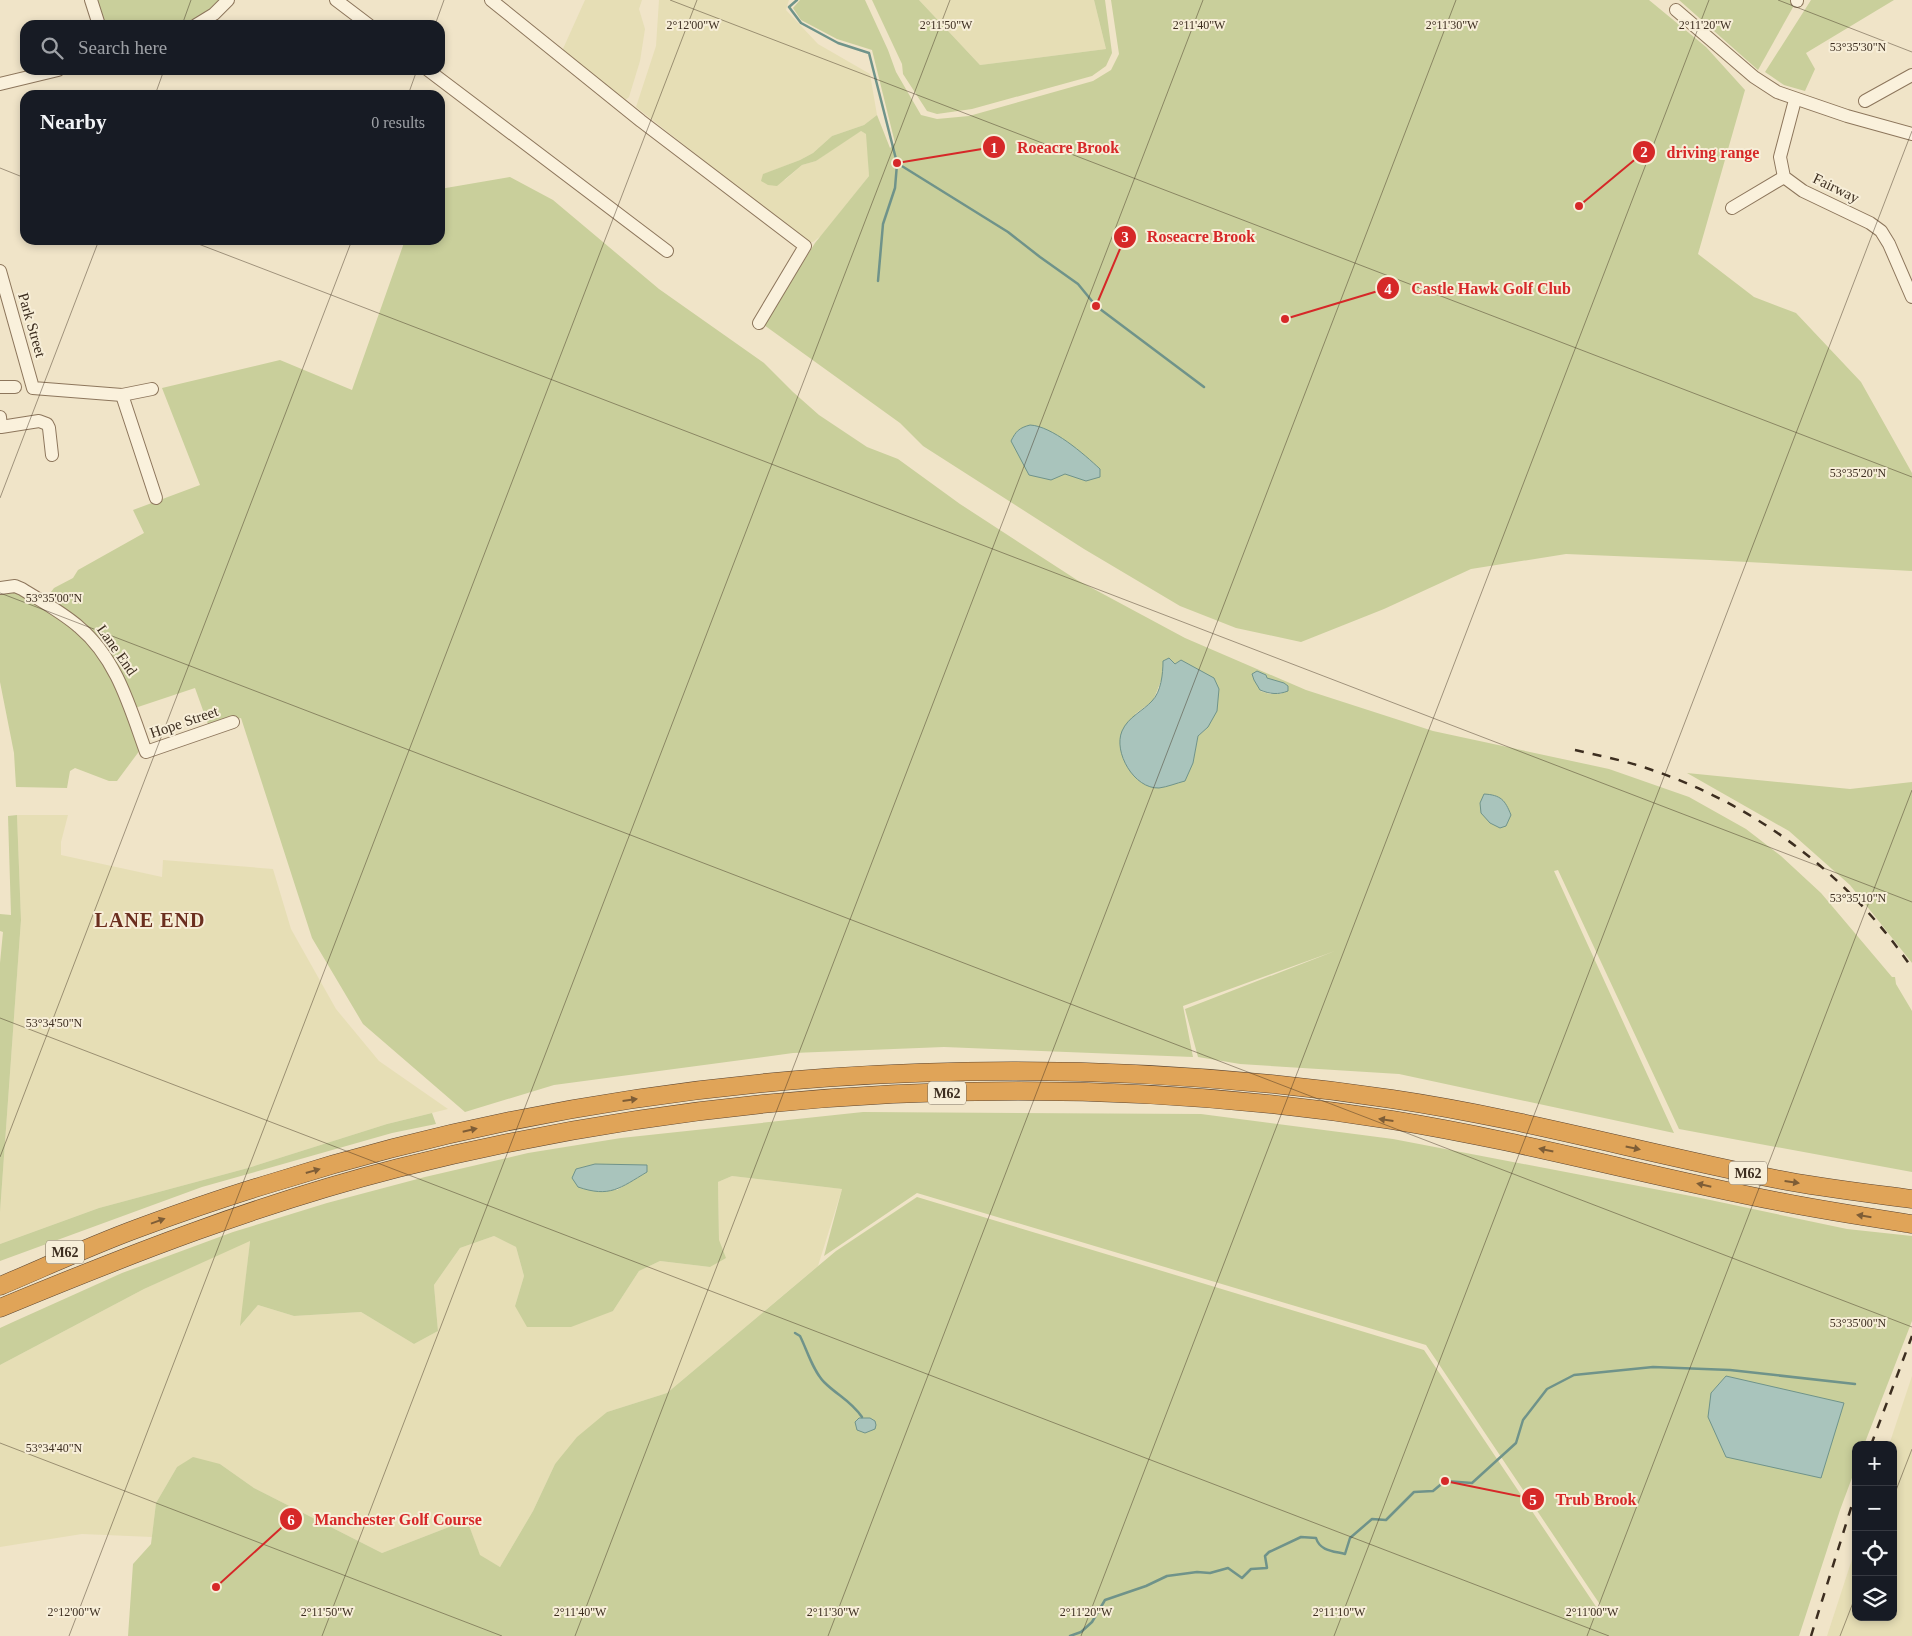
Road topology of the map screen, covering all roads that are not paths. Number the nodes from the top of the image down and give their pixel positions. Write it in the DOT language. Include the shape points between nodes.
graph roads {
  1 [pos="91,0"];
  2 [pos="228,0"];
  3 [pos="336,0"];
  4 [pos="491,0"];
  5 [pos="1676,10"];
  6 [pos="97,20"];
  7 [pos="204,20"];
  8 [pos="362,20"];
  9 [pos="37,75"];
  10 [pos="435,75"];
  11 [pos="1912,75"];
  12 [pos="4,83"];
  13 [pos="1795,100"];
  14 [pos="1865,101"];
  15 [pos="1912,134"];
  16 [pos="1784,177"];
  17 [pos="1732,208"];
  18 [pos="667,252"];
  19 [pos="0,271"];
  20 [pos="1912,297"];
  21 [pos="759,323"];
  22 [pos="0,387"];
  23 [pos="15,387"];
  24 [pos="152,389"];
  25 [pos="122,395"];
  26 [pos="0,417"];
  27 [pos="52,455"];
  28 [pos="156,498"];
  29 [pos="0,588"];
  30 [pos="233,722"];
  31 [pos="146,752"];
  32 [pos="1912,1199"];
  33 [pos="1912,1224"];
  34 [pos="131,1231"];
  35 [pos="0,1273"];
  36 [pos="83,1273"];
  37 [pos="0,1286"];
  38 [pos="0,1308"];
  39 [pos="0,1315"];
  1 -- 6 [label="street"];
  2 -- 7 [label="street"];
  3 -- 8 [label="street"];
  4 -- 21 [label="street" via="641,121 805,246"];
  5 -- 13 [label="street" via="1754,76 1776,92"];
  9 -- 12 [label="street"];
  10 -- 18 [label="street"];
  11 -- 14 [label="street"];
  13 -- 15 [label="street"];
  13 -- 16 [label="street" via="1780,157"];
  16 -- 17 [label="street"];
  16 -- 20 [label="street, Fairway" via="1803,191 1881,231"];
  19 -- 25 [label="street, Park Street" via="33,388"];
  22 -- 23 [label="street"];
  24 -- 25 [label="street"];
  25 -- 28 [label="street"];
  26 -- 27 [label="street" via="1,427 39,421 47,424"];
  29 -- 31 [label="street, Lane End" via="15,586 22,589 81,628 103,654 122,685"];
  30 -- 31 [label="street, Hope Street"];
  34 -- 32 [label="highway, M62, one-way" via="279,1180 394,1148 549,1114 793,1080 989,1070 1177,1076 1393,1099 1484,1115 1779,1180"];
  33 -- 36 [label="highway, M62, one-way" via="1777,1202 1482,1136 1284,1106 1075,1092 928,1093 807,1100 712,1110 619,1122 511,1143 396,1169 288,1200 181,1235"];
  34 -- 35 [label="highway, M62"];
  34 -- 37 [label="highway, M62"];
  36 -- 38 [label="highway, M62"];
  36 -- 39 [label="highway, M62"];
}
